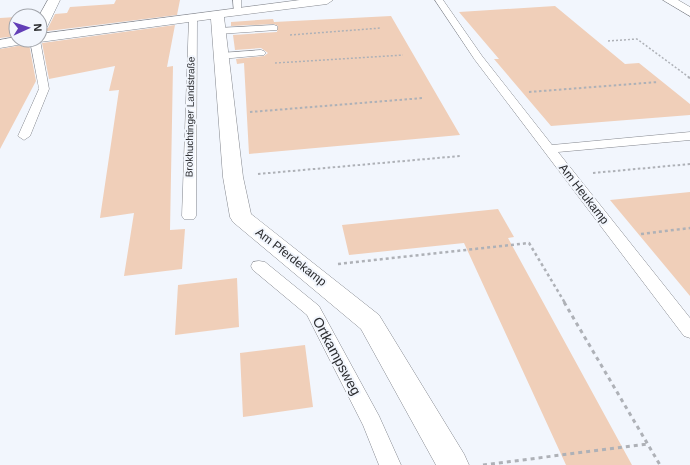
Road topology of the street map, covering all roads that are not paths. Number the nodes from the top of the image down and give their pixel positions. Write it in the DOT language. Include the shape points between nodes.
graph roads {
  1 [pos="54,0"];
  2 [pos="327,0"];
  3 [pos="439,0"];
  4 [pos="669,0"];
  5 [pos="48,12"];
  6 [pos="690,12"];
  7 [pos="228,14"];
  8 [pos="193,18"];
  9 [pos="274,28"];
  10 [pos="48,37"];
  11 [pos="36,48"];
  12 [pos="261,53"];
  13 [pos="221,56"];
  14 [pos="24,136"];
  15 [pos="690,136"];
  16 [pos="549,148"];
  17 [pos="189,216"];
  18 [pos="259,266"];
  19 [pos="690,331"];
  20 [pos="390,465"];
  21 [pos="453,465"];
  1 -- 5 [label="street"];
  2 -- 7 [label="street"];
  3 -- 16 [label="lane, Am Heukamp" via="478,58"];
  4 -- 6 [label="street"];
  7 -- 8 [label="street"];
  7 -- 9 [label="lane"];
  7 -- 13 [label="street, Am Pferdekamp"];
  8 -- 10 [label="street"];
  8 -- 17 [label="lane, Brokhuchtinger Landstraße"];
  11 -- 14 [label="lane" via="44,89"];
  12 -- 13 [label="lane"];
  13 -- 21 [label="street, Am Pferdekamp" via="241,217 370,322"];
  15 -- 16 [label="lane"];
  16 -- 19 [label="lane, Am Heukamp"];
  18 -- 20 [label="lane, Ortkampsweg" via="313,311 372,422"];
}
